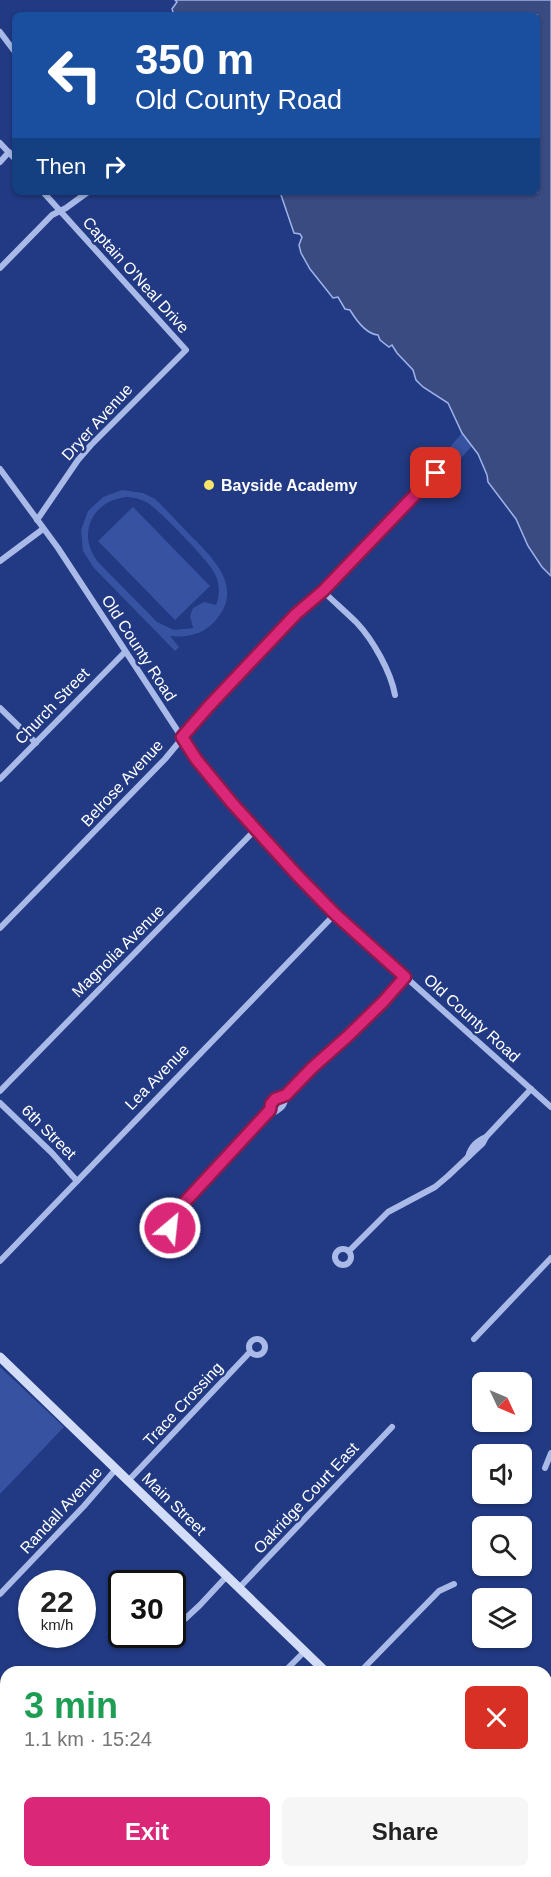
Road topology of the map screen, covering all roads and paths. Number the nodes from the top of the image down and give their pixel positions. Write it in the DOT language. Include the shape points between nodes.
graph roads {
  1 [pos="0,32"];
  2 [pos="12,48"];
  3 [pos="0,143"];
  4 [pos="9,152"];
  5 [pos="12,156"];
  6 [pos="0,162"];
  7 [pos="46,195"];
  8 [pos="83,195"];
  9 [pos="59,211"];
  10 [pos="0,268"];
  11 [pos="186,350"];
  12 [pos="0,469"];
  13 [pos="436,473"];
  14 [pos="37,520"];
  15 [pos="43,529"];
  16 [pos="0,561"];
  17 [pos="323,591"];
  18 [pos="125,652"];
  19 [pos="395,695"];
  20 [pos="0,708"];
  21 [pos="182,737"];
  22 [pos="36,743"];
  23 [pos="0,779"];
  24 [pos="255,830"];
  25 [pos="335,914"];
  26 [pos="0,928"];
  27 [pos="405,977"];
  28 [pos="531,1089"];
  29 [pos="0,1091"];
  30 [pos="286,1095"];
  31 [pos="0,1103"];
  32 [pos="551,1107"];
  33 [pos="270,1110"];
  34 [pos="77,1181"];
  35 [pos="171,1217"];
  36 [pos="349,1251"];
  37 [pos="551,1258"];
  38 [pos="0,1261"];
  39 [pos="474,1339"];
  40 [pos="250,1352"];
  41 [pos="0,1357"];
  42 [pos="392,1427"];
  43 [pos="551,1453"];
  44 [pos="545,1468"];
  45 [pos="116,1469"];
  46 [pos="132,1477"];
  47 [pos="226,1577"];
  48 [pos="454,1584"];
  49 [pos="239,1588"];
  50 [pos="0,1594"];
  51 [pos="186,1618"];
  52 [pos="304,1652"];
  53 [pos="290,1666"];
  54 [pos="319,1666"];
  55 [pos="366,1666"];
  1 -- 2 [label="street"];
  3 -- 4 [label="street"];
  4 -- 5 [label="street"];
  4 -- 6 [label="street"];
  7 -- 9 [label="street, Captain O'Neal Drive"];
  8 -- 9 [label="street"];
  9 -- 10 [label="street"];
  9 -- 11 [label="street, Captain O'Neal Drive"];
  11 -- 14 [label="street, Dryer Avenue" via="84,453"];
  12 -- 14 [label="street, Old County Road"];
  13 -- 17 [label="street, Belrose Avenue"];
  14 -- 15 [label="street, Old County Road"];
  15 -- 16 [label="street"];
  15 -- 18 [label="street, Old County Road"];
  17 -- 19 [label="street" via="366,634 388,672"];
  17 -- 21 [label="street, Belrose Avenue" via="296,614"];
  18 -- 21 [label="street, Old County Road"];
  18 -- 22 [label="street, Church Street"];
  20 -- 22 [label="street"];
  21 -- 24 [label="street, Old County Road"];
  21 -- 26 [label="street, Belrose Avenue" via="136,790"];
  22 -- 23 [label="street, Church Street"];
  24 -- 25 [label="street, Old County Road"];
  24 -- 29 [label="street, Magnolia Avenue"];
  25 -- 27 [label="street, Old County Road"];
  25 -- 34 [label="street, Lea Avenue"];
  27 -- 28 [label="street, Old County Road"];
  27 -- 30 [label="street"];
  28 -- 32 [label="street, Old County Road"];
  28 -- 36 [label="street" via="448,1176 388,1212"];
  30 -- 33 [label="street" via="275,1099"];
  30 -- 33 [label="street" via="282,1108"];
  31 -- 34 [label="street, 6th Street"];
  33 -- 35 [label="street"];
  34 -- 38 [label="street, Lea Avenue"];
  37 -- 39 [label="street"];
  40 -- 46 [label="street, Trace Crossing"];
  41 -- 45 [label="main road, Main Street"];
  42 -- 49 [label="street, Oakridge Court East"];
  43 -- 44 [label="street"];
  45 -- 46 [label="main road, Main Street"];
  45 -- 50 [label="street, Randall Avenue"];
  46 -- 47 [label="main road, Main Street"];
  47 -- 49 [label="main road, Main Street"];
  47 -- 51 [label="street"];
  48 -- 55 [label="street" via="439,1591"];
  49 -- 52 [label="main road, Main Street"];
  52 -- 53 [label="street"];
  52 -- 54 [label="main road, Main Street"];
}
